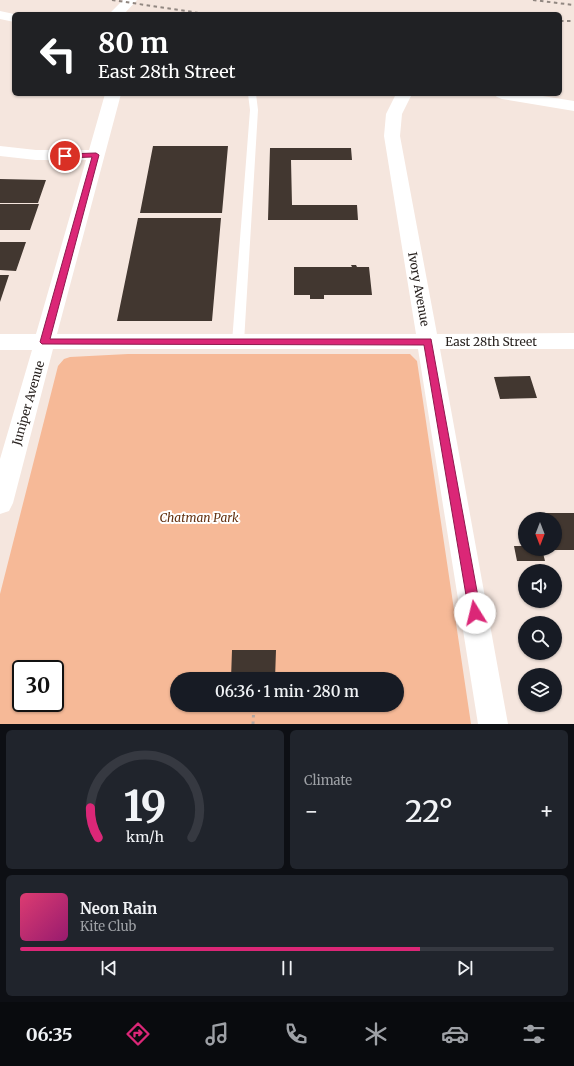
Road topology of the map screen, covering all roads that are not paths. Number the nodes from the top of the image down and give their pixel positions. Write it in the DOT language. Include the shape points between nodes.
graph roads {
  1 [pos="130,0"];
  2 [pos="118,12"];
  3 [pos="0,15"];
  4 [pos="12,18"];
  5 [pos="112,96"];
  6 [pos="252,96"];
  7 [pos="403,96"];
  8 [pos="514,96"];
  9 [pos="574,106"];
  10 [pos="0,151"];
  11 [pos="96,155"];
  12 [pos="428,341"];
  13 [pos="574,341"];
  14 [pos="0,342"];
  15 [pos="45,342"];
  16 [pos="238,342"];
  17 [pos="0,503"];
  18 [pos="493,724"];
  1 -- 2 [label="street"];
  3 -- 4 [label="street"];
  5 -- 11 [label="street, Juniper Avenue"];
  6 -- 16 [label="lane" via="254,110"];
  7 -- 12 [label="street, Ivory Avenue" via="394,110 392,136"];
  8 -- 9 [label="street"];
  10 -- 11 [label="street" via="49,156"];
  11 -- 15 [label="street, Juniper Avenue"];
  12 -- 13 [label="street, East 28th Street"];
  12 -- 16 [label="street, East 28th Street"];
  12 -- 18 [label="street, Ivory Avenue"];
  14 -- 15 [label="street, East 28th Street"];
  15 -- 16 [label="street, East 28th Street"];
  15 -- 17 [label="street, Juniper Avenue"];
}
